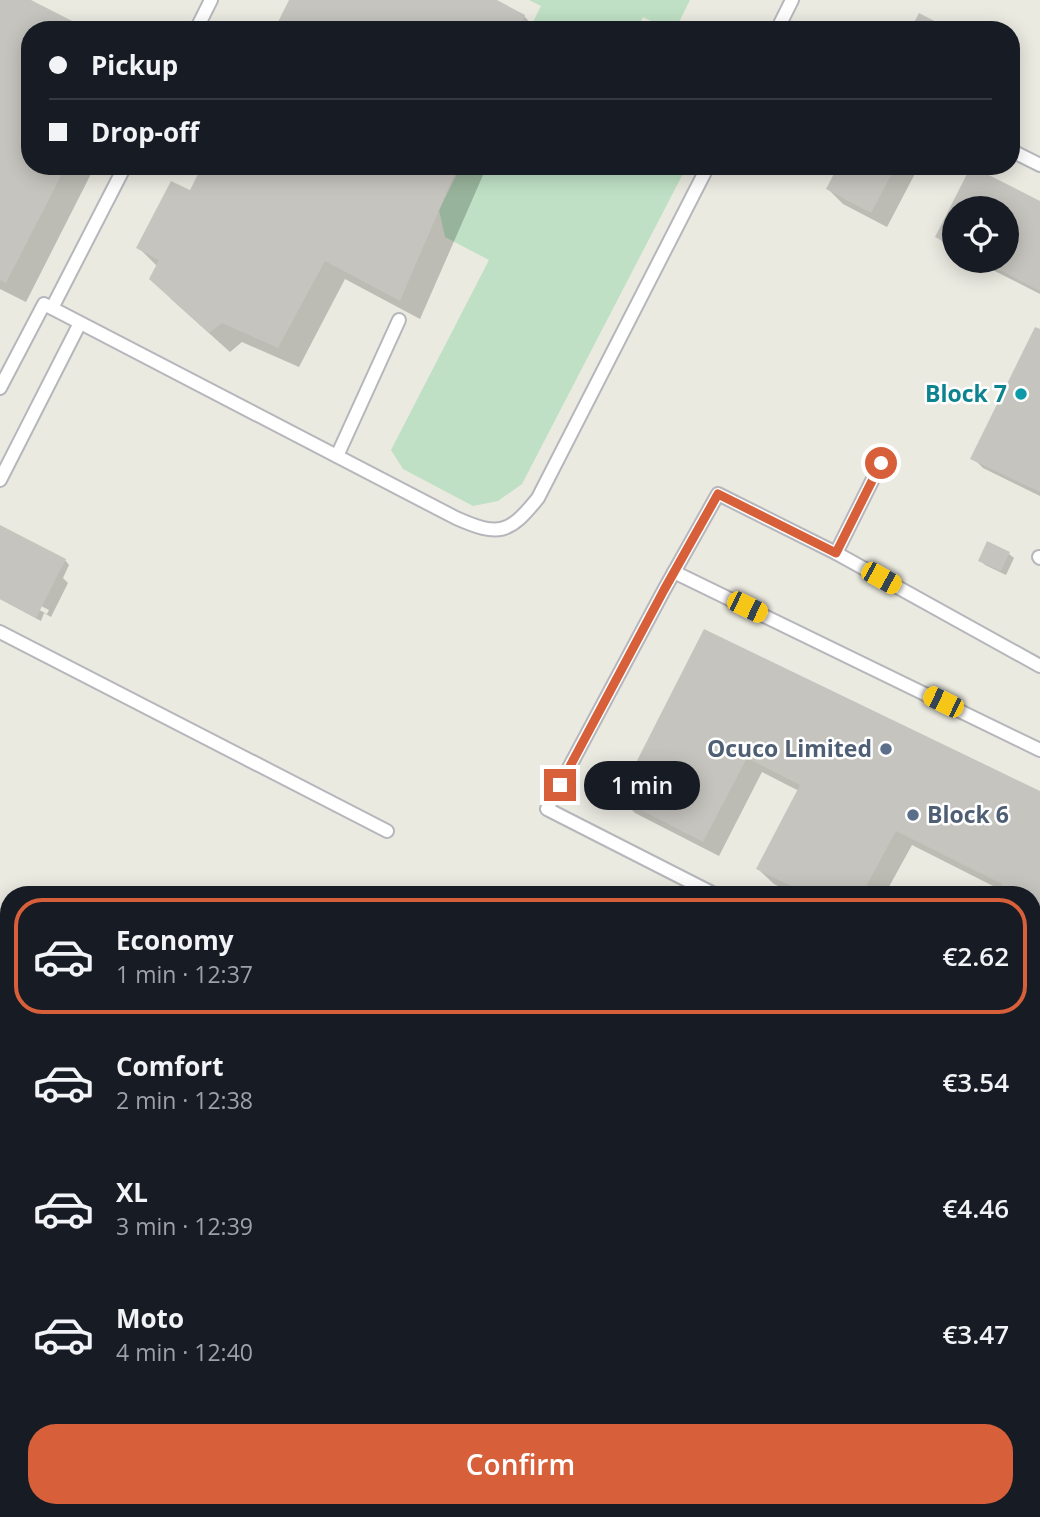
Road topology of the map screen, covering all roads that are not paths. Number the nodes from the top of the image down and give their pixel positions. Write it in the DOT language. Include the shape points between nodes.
graph roads {
  1 [pos="211,0"];
  2 [pos="791,1"];
  3 [pos="200,21"];
  4 [pos="781,21"];
  5 [pos="1020,155"];
  6 [pos="1040,166"];
  7 [pos="120,175"];
  8 [pos="703,175"];
  9 [pos="48,306"];
  10 [pos="399,320"];
  11 [pos="80,323"];
  12 [pos="0,388"];
  13 [pos="337,456"];
  14 [pos="881,463"];
  15 [pos="0,480"];
  16 [pos="836,553"];
  17 [pos="674,572"];
  18 [pos="0,632"];
  19 [pos="1040,666"];
  20 [pos="1040,750"];
  21 [pos="387,831"];
  22 [pos="698,886"];
  1 -- 3 [label="lane"];
  2 -- 4 [label="lane"];
  5 -- 6 [label="lane"];
  7 -- 9 [label="lane"];
  8 -- 13 [label="lane" via="538,498 521,520 499,531 475,526"];
  9 -- 11 [label="lane"];
  9 -- 12 [label="lane"];
  10 -- 13 [label="lane"];
  11 -- 13 [label="lane"];
  11 -- 15 [label="lane"];
  14 -- 16 [label="lane"];
  16 -- 17 [label="lane" via="718,494"];
  16 -- 19 [label="lane"];
  17 -- 20 [label="lane"];
  17 -- 22 [label="lane" via="547,810"];
  18 -- 21 [label="lane"];
}
